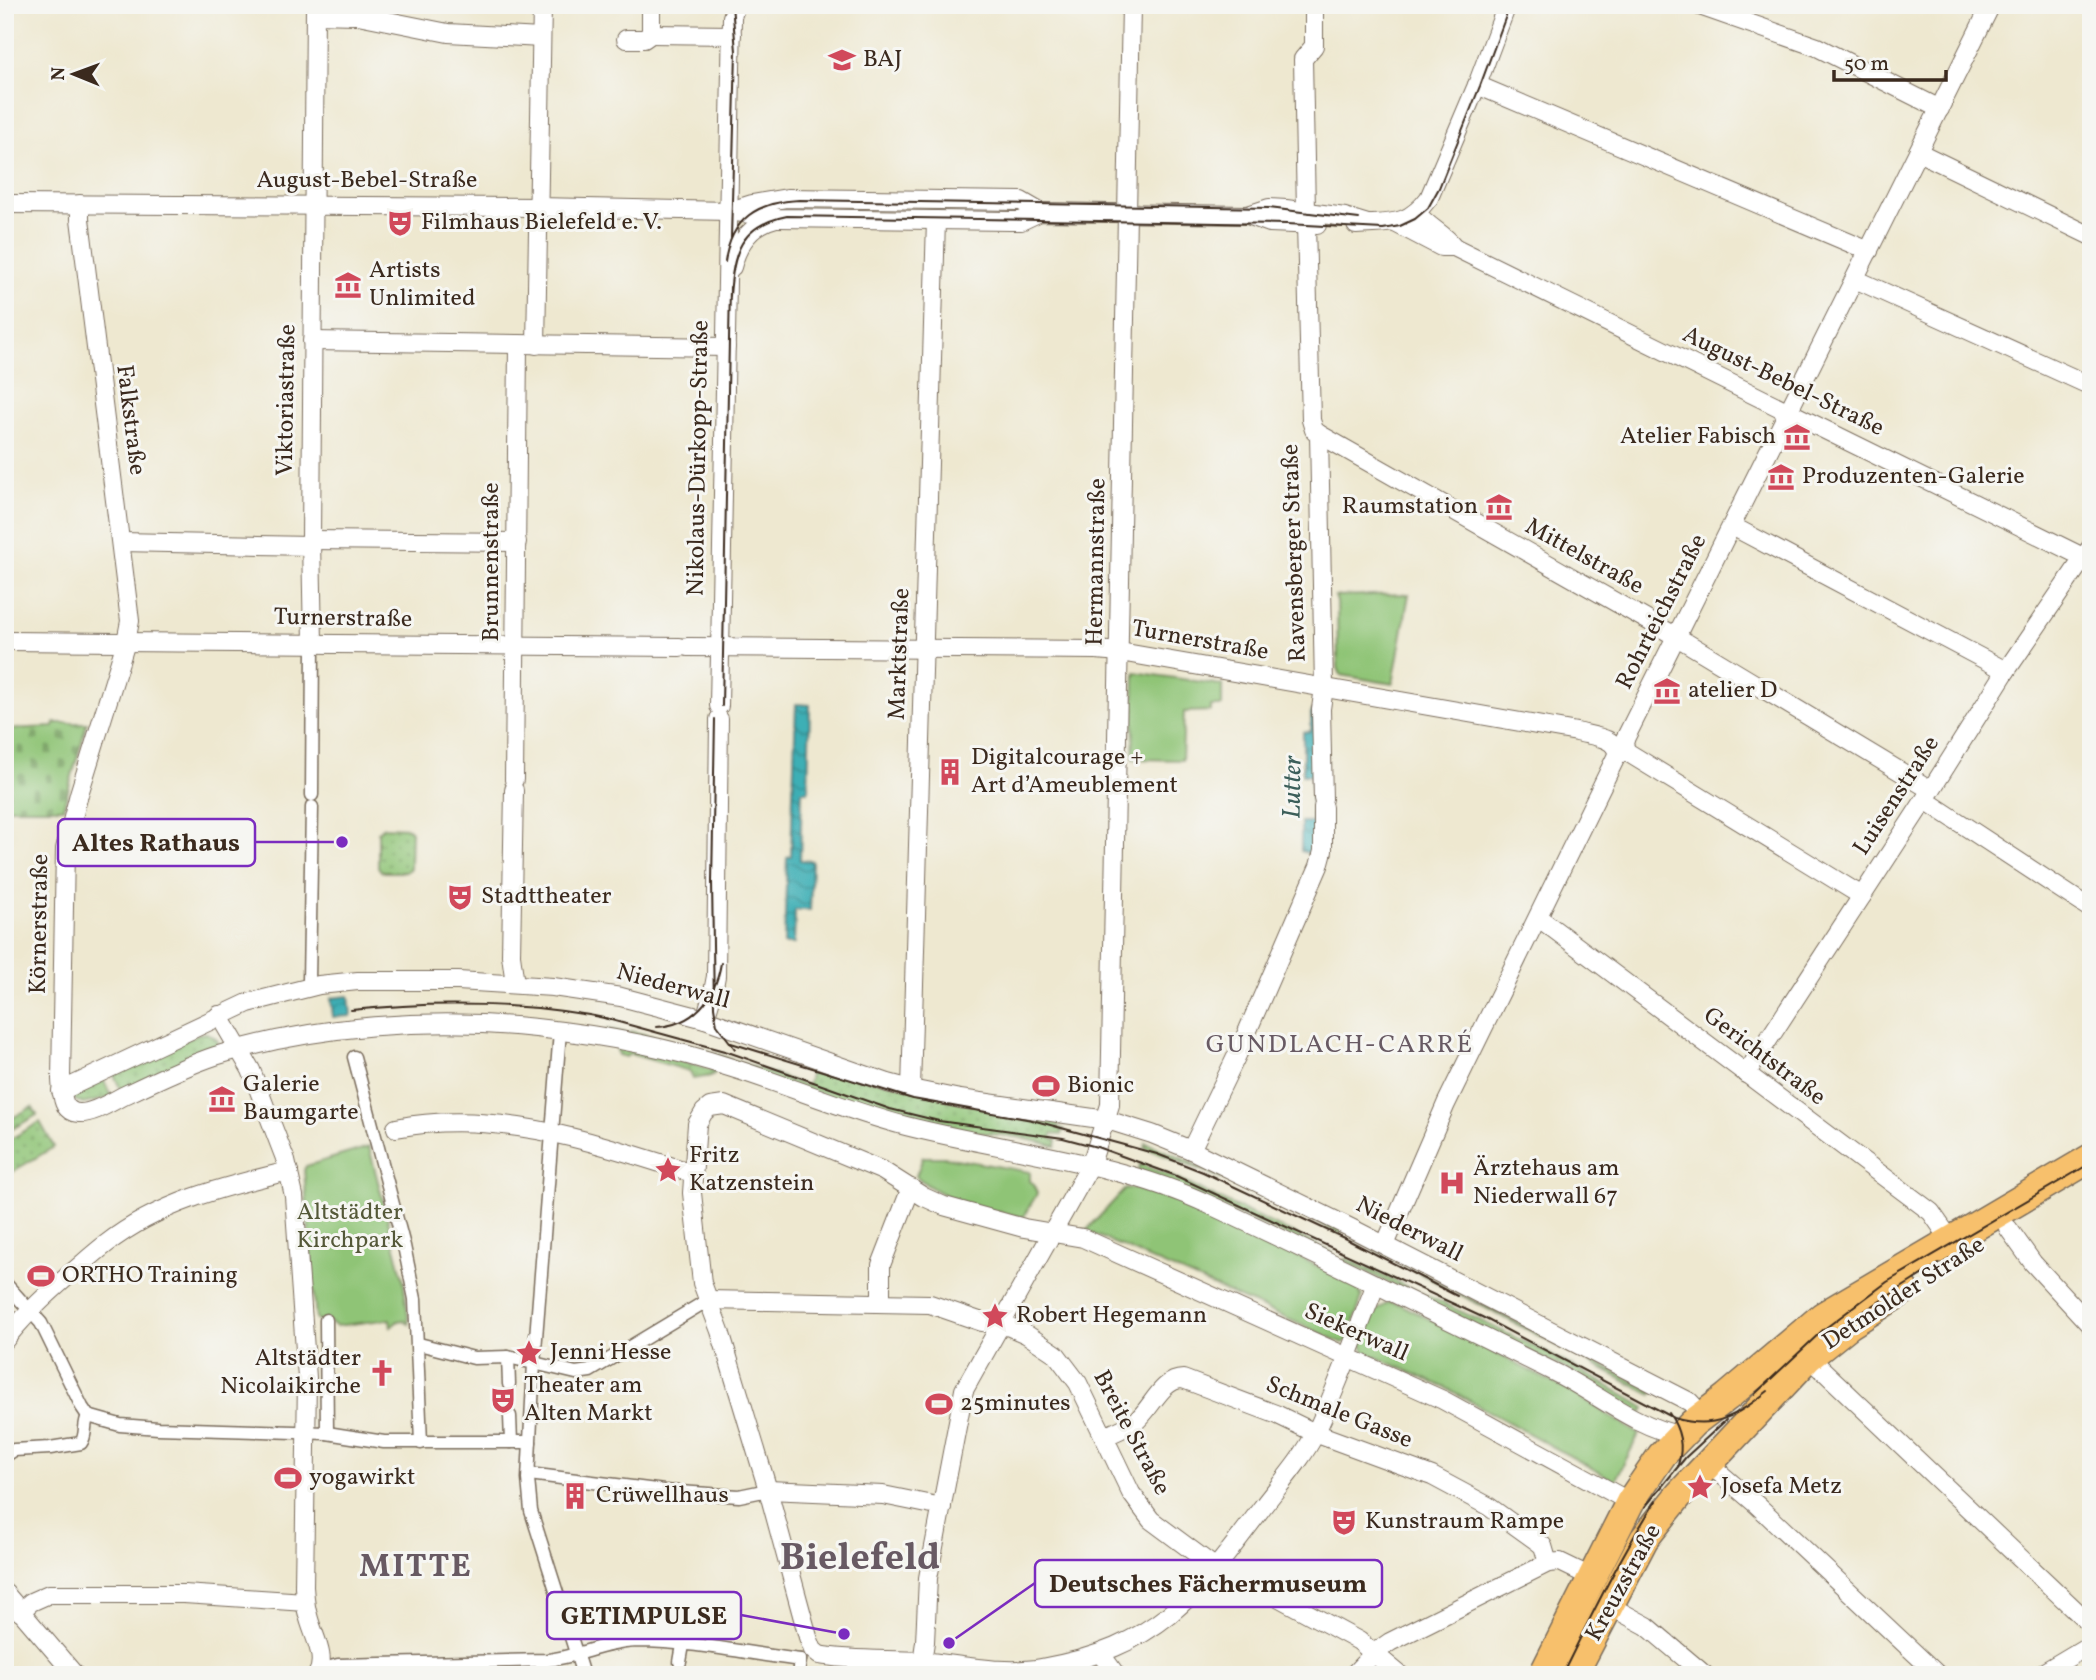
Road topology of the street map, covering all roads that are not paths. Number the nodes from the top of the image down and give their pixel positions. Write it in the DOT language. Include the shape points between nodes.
graph roads {
  1 [pos="542,5"];
  2 [pos="651,5"];
  3 [pos="736,5"];
  4 [pos="1131,5"];
  5 [pos="1314,5"];
  6 [pos="1507,5"];
  7 [pos="1697,5"];
  8 [pos="1991,5"];
  9 [pos="315,10"];
  10 [pos="650,34"];
  11 [pos="732,35"];
  12 [pos="541,38"];
  13 [pos="626,39"];
  14 [pos="1477,85"];
  15 [pos="1940,109"];
  16 [pos="1918,152"];
  17 [pos="5,204"];
  18 [pos="80,204"];
  19 [pos="315,204"];
  20 [pos="538,207"];
  21 [pos="729,211"];
  22 [pos="1040,212"];
  23 [pos="1416,212"];
  24 [pos="1128,213"];
  25 [pos="778,218"];
  26 [pos="1306,218"];
  27 [pos="936,220"];
  28 [pos="1395,223"];
  29 [pos="2091,236"];
  30 [pos="1454,247"];
  31 [pos="1869,251"];
  32 [pos="1855,279"];
  33 [pos="727,287"];
  34 [pos="312,341"];
  35 [pos="527,345"];
  36 [pos="726,347"];
  37 [pos="2091,386"];
  38 [pos="1788,412"];
  39 [pos="1319,434"];
  40 [pos="1732,526"];
  41 [pos="121,542"];
  42 [pos="517,542"];
  43 [pos="311,543"];
  44 [pos="2088,555"];
  45 [pos="1677,637"];
  46 [pos="5,641"];
  47 [pos="127,642"];
  48 [pos="313,643"];
  49 [pos="516,645"];
  50 [pos="720,648"];
  51 [pos="924,649"];
  52 [pos="1120,652"];
  53 [pos="2006,671"];
  54 [pos="1324,687"];
  55 [pos="1621,748"];
  56 [pos="1928,795"];
  57 [pos="1861,896"];
  58 [pos="2091,909"];
  59 [pos="1539,918"];
  60 [pos="309,981"];
  61 [pos="515,984"];
  62 [pos="219,1015"];
  63 [pos="705,1019"];
  64 [pos="560,1031"];
  65 [pos="240,1049"];
  66 [pos="354,1056"];
  67 [pos="1746,1074"];
  68 [pos="911,1089"];
  69 [pos="63,1097"];
  70 [pos="1107,1120"];
  71 [pos="380,1133"];
  72 [pos="551,1134"];
  73 [pos="1191,1150"];
  74 [pos="2091,1158"];
  75 [pos="1091,1164"];
  76 [pos="289,1171"];
  77 [pos="692,1172"];
  78 [pos="2091,1178"];
  79 [pos="911,1188"];
  80 [pos="2008,1228"];
  81 [pos="1052,1232"];
  82 [pos="1952,1241"];
  83 [pos="1385,1245"];
  84 [pos="5,1283"];
  85 [pos="1376,1284"];
  86 [pos="708,1300"];
  87 [pos="881,1303"];
  88 [pos="31,1310"];
  89 [pos="326,1320"];
  90 [pos="999,1325"];
  91 [pos="2091,1326"];
  92 [pos="5,1340"];
  93 [pos="419,1345"];
  94 [pos="1347,1356"];
  95 [pos="508,1357"];
  96 [pos="1809,1357"];
  97 [pos="534,1363"];
  98 [pos="509,1384"];
  99 [pos="89,1416"];
  100 [pos="510,1416"];
  101 [pos="1645,1425"];
  102 [pos="1700,1428"];
  103 [pos="307,1432"];
  104 [pos="327,1433"];
  105 [pos="1315,1433"];
  106 [pos="1680,1436"];
  107 [pos="1105,1437"];
  108 [pos="511,1442"];
  109 [pos="530,1442"];
  110 [pos="421,1443"];
  111 [pos="5,1456"];
  112 [pos="1651,1469"];
  113 [pos="529,1474"];
  114 [pos="768,1490"];
  115 [pos="1630,1502"];
  116 [pos="942,1507"];
  117 [pos="1548,1563"];
  118 [pos="1218,1567"];
  119 [pos="1591,1577"];
  120 [pos="5,1593"];
  121 [pos="305,1602"];
  122 [pos="1608,1605"];
  123 [pos="20,1612"];
  124 [pos="2091,1625"];
  125 [pos="2091,1644"];
  126 [pos="682,1645"];
  127 [pos="577,1653"];
  128 [pos="1374,1653"];
  129 [pos="1101,1654"];
  130 [pos="806,1655"];
  131 [pos="680,1662"];
  132 [pos="921,1668"];
  133 [pos="322,1673"];
  134 [pos="75,1675"];
  135 [pos="583,1675"];
  136 [pos="798,1675"];
  137 [pos="1116,1675"];
  138 [pos="1353,1675"];
  139 [pos="1400,1675"];
  140 [pos="1543,1675"];
  141 [pos="1573,1675"];
  142 [pos="1705,1675"];
  143 [pos="1938,1675"];
  144 [pos="2039,1675"];
  1 -- 12 [label="street, Brunnenstraße"];
  2 -- 10 [label="street"];
  3 -- 11 [label="street, Nikolaus-Dürkopp-Straße"];
  4 -- 24 [label="street, Hermannstraße"];
  5 -- 26 [label="street, Ravensberger Straße" via="1314,46 1303,59"];
  6 -- 14 [label="street"];
  7 -- 15 [label="street" via="1817,47"];
  8 -- 15 [label="street, Rohrteichstraße"];
  9 -- 12 [label="street" via="448,33"];
  9 -- 19 [label="street, Viktoriastraße"];
  10 -- 11 [label="street"];
  10 -- 13 [label="street" via="644,39"];
  11 -- 21 [label="street, Nikolaus-Dürkopp-Straße"];
  12 -- 20 [label="street, Brunnenstraße"];
  14 -- 23 [label="street" via="1436,185"];
  14 -- 31 [label="street"];
  15 -- 16 [label="street, Rohrteichstraße"];
  16 -- 29 [label="street"];
  16 -- 31 [label="street, Rohrteichstraße"];
  17 -- 18 [label="street, August-Bebel-Straße"];
  18 -- 19 [label="street, August-Bebel-Straße"];
  18 -- 41 [label="street, Falkstraße"];
  19 -- 20 [label="street, August-Bebel-Straße"];
  19 -- 34 [label="street, Viktoriastraße"];
  20 -- 21 [label="street, August-Bebel-Straße"];
  20 -- 35 [label="street, Brunnenstraße"];
  21 -- 22 [label="street, August-Bebel-Straße" via="787,198 1021,201"];
  21 -- 25 [label="street, August-Bebel-Straße"];
  21 -- 33 [label="street, Nikolaus-Dürkopp-Straße"];
  22 -- 24 [label="street, August-Bebel-Straße"];
  22 -- 27 [label="street, August-Bebel-Straße" via="1021,221"];
  23 -- 28 [label="street"];
  23 -- 30 [label="street, August-Bebel-Straße"];
  24 -- 26 [label="street, August-Bebel-Straße" via="1248,215 1270,223"];
  24 -- 52 [label="street, Hermannstraße"];
  25 -- 27 [label="street, August-Bebel-Straße"];
  25 -- 33 [label="street" via="757,226 741,242"];
  26 -- 28 [label="street, August-Bebel-Straße"];
  26 -- 39 [label="street, Ravensberger Straße" via="1311,420"];
  27 -- 51 [label="street, Marktstraße"];
  28 -- 30 [label="street, August-Bebel-Straße" via="1441,247"];
  30 -- 38 [label="street, August-Bebel-Straße"];
  31 -- 32 [label="street, Rohrteichstraße"];
  32 -- 37 [label="street"];
  32 -- 38 [label="street, Rohrteichstraße"];
  33 -- 36 [label="street, Nikolaus-Dürkopp-Straße"];
  34 -- 35 [label="street"];
  34 -- 43 [label="street, Viktoriastraße"];
  35 -- 36 [label="street"];
  35 -- 42 [label="street, Brunnenstraße" via="518,374"];
  36 -- 50 [label="street, Nikolaus-Dürkopp-Straße"];
  38 -- 40 [label="street, Rohrteichstraße"];
  38 -- 44 [label="street, August-Bebel-Straße"];
  39 -- 45 [label="street, Mittelstraße"];
  39 -- 54 [label="street, Ravensberger Straße"];
  40 -- 45 [label="street, Rohrteichstraße"];
  40 -- 53 [label="street"];
  41 -- 43 [label="street"];
  41 -- 47 [label="street, Falkstraße" via="130,621"];
  42 -- 43 [label="street"];
  42 -- 49 [label="street, Brunnenstraße"];
  43 -- 48 [label="street, Viktoriastraße"];
  44 -- 53 [label="street, Luisenstraße"];
  45 -- 55 [label="street, Rohrteichstraße"];
  45 -- 56 [label="street, Mittelstraße"];
  46 -- 47 [label="street, Turnerstraße"];
  47 -- 48 [label="street, Turnerstraße"];
  47 -- 69 [label="street, Körnerstraße" via="65,849"];
  48 -- 49 [label="street, Turnerstraße"];
  48 -- 60 [label="street, Viktoriastraße"];
  49 -- 50 [label="street, Turnerstraße"];
  49 -- 61 [label="street, Brunnenstraße" via="511,955"];
  50 -- 51 [label="street, Turnerstraße"];
  50 -- 63 [label="street, Nikolaus-Dürkopp-Straße" via="716,976"];
  51 -- 52 [label="street, Turnerstraße"];
  51 -- 68 [label="street, Marktstraße"];
  52 -- 54 [label="street, Turnerstraße"];
  52 -- 70 [label="street, Hermannstraße"];
  53 -- 56 [label="street, Luisenstraße"];
  54 -- 55 [label="street, Turnerstraße" via="1577,732"];
  54 -- 73 [label="street, Ravensberger Straße" via="1323,851 1319,866"];
  55 -- 57 [label="street, Turnerstraße"];
  55 -- 59 [label="street, Rohrteichstraße"];
  56 -- 57 [label="street, Luisenstraße"];
  56 -- 58 [label="street, Mittelstraße"];
  57 -- 67 [label="street, Luisenstraße"];
  59 -- 67 [label="street, Gerichtstraße"];
  59 -- 83 [label="street, Rohrteichstraße" via="1446,1104"];
  61 -- 62 [label="street, Niederwall" via="345,982 262,998"];
  61 -- 63 [label="street, Niederwall" via="621,997"];
  62 -- 65 [label="street"];
  62 -- 69 [label="street, Niederwall"];
  63 -- 68 [label="street, Niederwall"];
  64 -- 65 [label="street" via="495,1025 397,1026 308,1034"];
  64 -- 72 [label="street"];
  64 -- 75 [label="street" via="669,1050 901,1125"];
  65 -- 69 [label="street" via="191,1065 84,1113 68,1110"];
  65 -- 76 [label="street"];
  66 -- 71 [label="street"];
  67 -- 82 [label="street, Gerichtstraße" via="1931,1212"];
  68 -- 70 [label="street, Niederwall"];
  70 -- 73 [label="street, Niederwall"];
  70 -- 75 [label="street"];
  71 -- 72 [label="street" via="446,1121"];
  71 -- 93 [label="street"];
  72 -- 77 [label="street"];
  72 -- 97 [label="street"];
  73 -- 83 [label="street, Niederwall"];
  74 -- 82 [label="main road, Detmolder Straße"];
  75 -- 81 [label="street"];
  75 -- 85 [label="street" via="1177,1189"];
  76 -- 88 [label="street" via="233,1184 163,1210 107,1243"];
  76 -- 103 [label="street" via="304,1320"];
  77 -- 79 [label="street" via="700,1116 710,1107 724,1105 883,1171"];
  77 -- 86 [label="street" via="702,1283"];
  78 -- 80 [label="main road, Detmolder Straße"];
  79 -- 81 [label="street" via="973,1216"];
  79 -- 87 [label="street" via="881,1265"];
  80 -- 91 [label="street" via="2033,1263"];
  80 -- 96 [label="main road, Detmolder Straße" via="1877,1306"];
  81 -- 90 [label="street"];
  81 -- 94 [label="street, Siekerwall" via="1083,1238"];
  82 -- 102 [label="main road, Detmolder Straße" via="1823,1316 1744,1382"];
  83 -- 102 [label="street, Niederwall"];
  84 -- 88 [label="street"];
  85 -- 94 [label="street"];
  85 -- 101 [label="street" via="1569,1379"];
  86 -- 87 [label="street, Breite Straße"];
  86 -- 97 [label="street" via="590,1371 576,1373"];
  86 -- 114 [label="street"];
  87 -- 90 [label="street, Breite Straße" via="930,1304"];
  88 -- 92 [label="street"];
  88 -- 99 [label="street"];
  89 -- 104 [label="street"];
  90 -- 107 [label="street, Breite Straße" via="1018,1329 1044,1344 1066,1365"];
  90 -- 116 [label="street" via="964,1390"];
  93 -- 95 [label="street" via="474,1358"];
  93 -- 110 [label="street"];
  94 -- 105 [label="street"];
  94 -- 115 [label="street, Siekerwall" via="1461,1409"];
  95 -- 97 [label="street"];
  95 -- 98 [label="street"];
  96 -- 102 [label="main road, Detmolder Straße" via="1736,1434"];
  96 -- 124 [label="street"];
  97 -- 109 [label="street" via="525,1399"];
  99 -- 103 [label="street" via="158,1429"];
  99 -- 111 [label="street" via="81,1443 14,1450"];
  100 -- 108 [label="street"];
  101 -- 106 [label="street"];
  101 -- 112 [label="street" via="1655,1444"];
  102 -- 106 [label="main road, Kreuzstraße"];
  102 -- 106 [label="main road"];
  102 -- 122 [label="main road, Kreuzstraße"];
  102 -- 143 [label="street, Niederwall" via="1748,1497"];
  103 -- 104 [label="street"];
  103 -- 121 [label="street"];
  104 -- 110 [label="street"];
  105 -- 107 [label="street, Schmale Gasse" via="1243,1401 1177,1379 1138,1419"];
  105 -- 117 [label="street, Schmale Gasse" via="1432,1476 1488,1506 1543,1546"];
  105 -- 118 [label="street"];
  106 -- 112 [label="main road, Kreuzstraße"];
  107 -- 118 [label="street, Breite Straße" via="1145,1513"];
  108 -- 109 [label="street"];
  108 -- 110 [label="street" via="484,1437"];
  109 -- 113 [label="street"];
  112 -- 115 [label="main road, Kreuzstraße"];
  113 -- 114 [label="street" via="664,1491 739,1496"];
  113 -- 127 [label="street" via="531,1511"];
  114 -- 116 [label="street" via="883,1495"];
  114 -- 130 [label="street"];
  115 -- 119 [label="main road, Kreuzstraße"];
  116 -- 132 [label="street" via="927,1590"];
  117 -- 119 [label="street" via="1560,1562"];
  117 -- 128 [label="street"];
  118 -- 128 [label="street, Breite Straße" via="1359,1640"];
  118 -- 129 [label="street" via="1166,1619"];
  119 -- 140 [label="main road, Kreuzstraße"];
  120 -- 123 [label="street"];
  121 -- 123 [label="street" via="184,1594 49,1594"];
  121 -- 133 [label="street"];
  122 -- 141 [label="main road, Kreuzstraße"];
  122 -- 142 [label="street" via="1647,1626"];
  123 -- 134 [label="street"];
  125 -- 144 [label="street"];
  126 -- 127 [label="street" via="636,1641"];
  126 -- 130 [label="street"];
  126 -- 131 [label="street"];
  127 -- 133 [label="street" via="547,1660 338,1665"];
  127 -- 135 [label="street"];
  128 -- 138 [label="street"];
  128 -- 139 [label="street, Breite Straße"];
  129 -- 132 [label="street" via="1027,1670"];
  129 -- 137 [label="street"];
  130 -- 132 [label="street"];
  130 -- 136 [label="street"];
}
